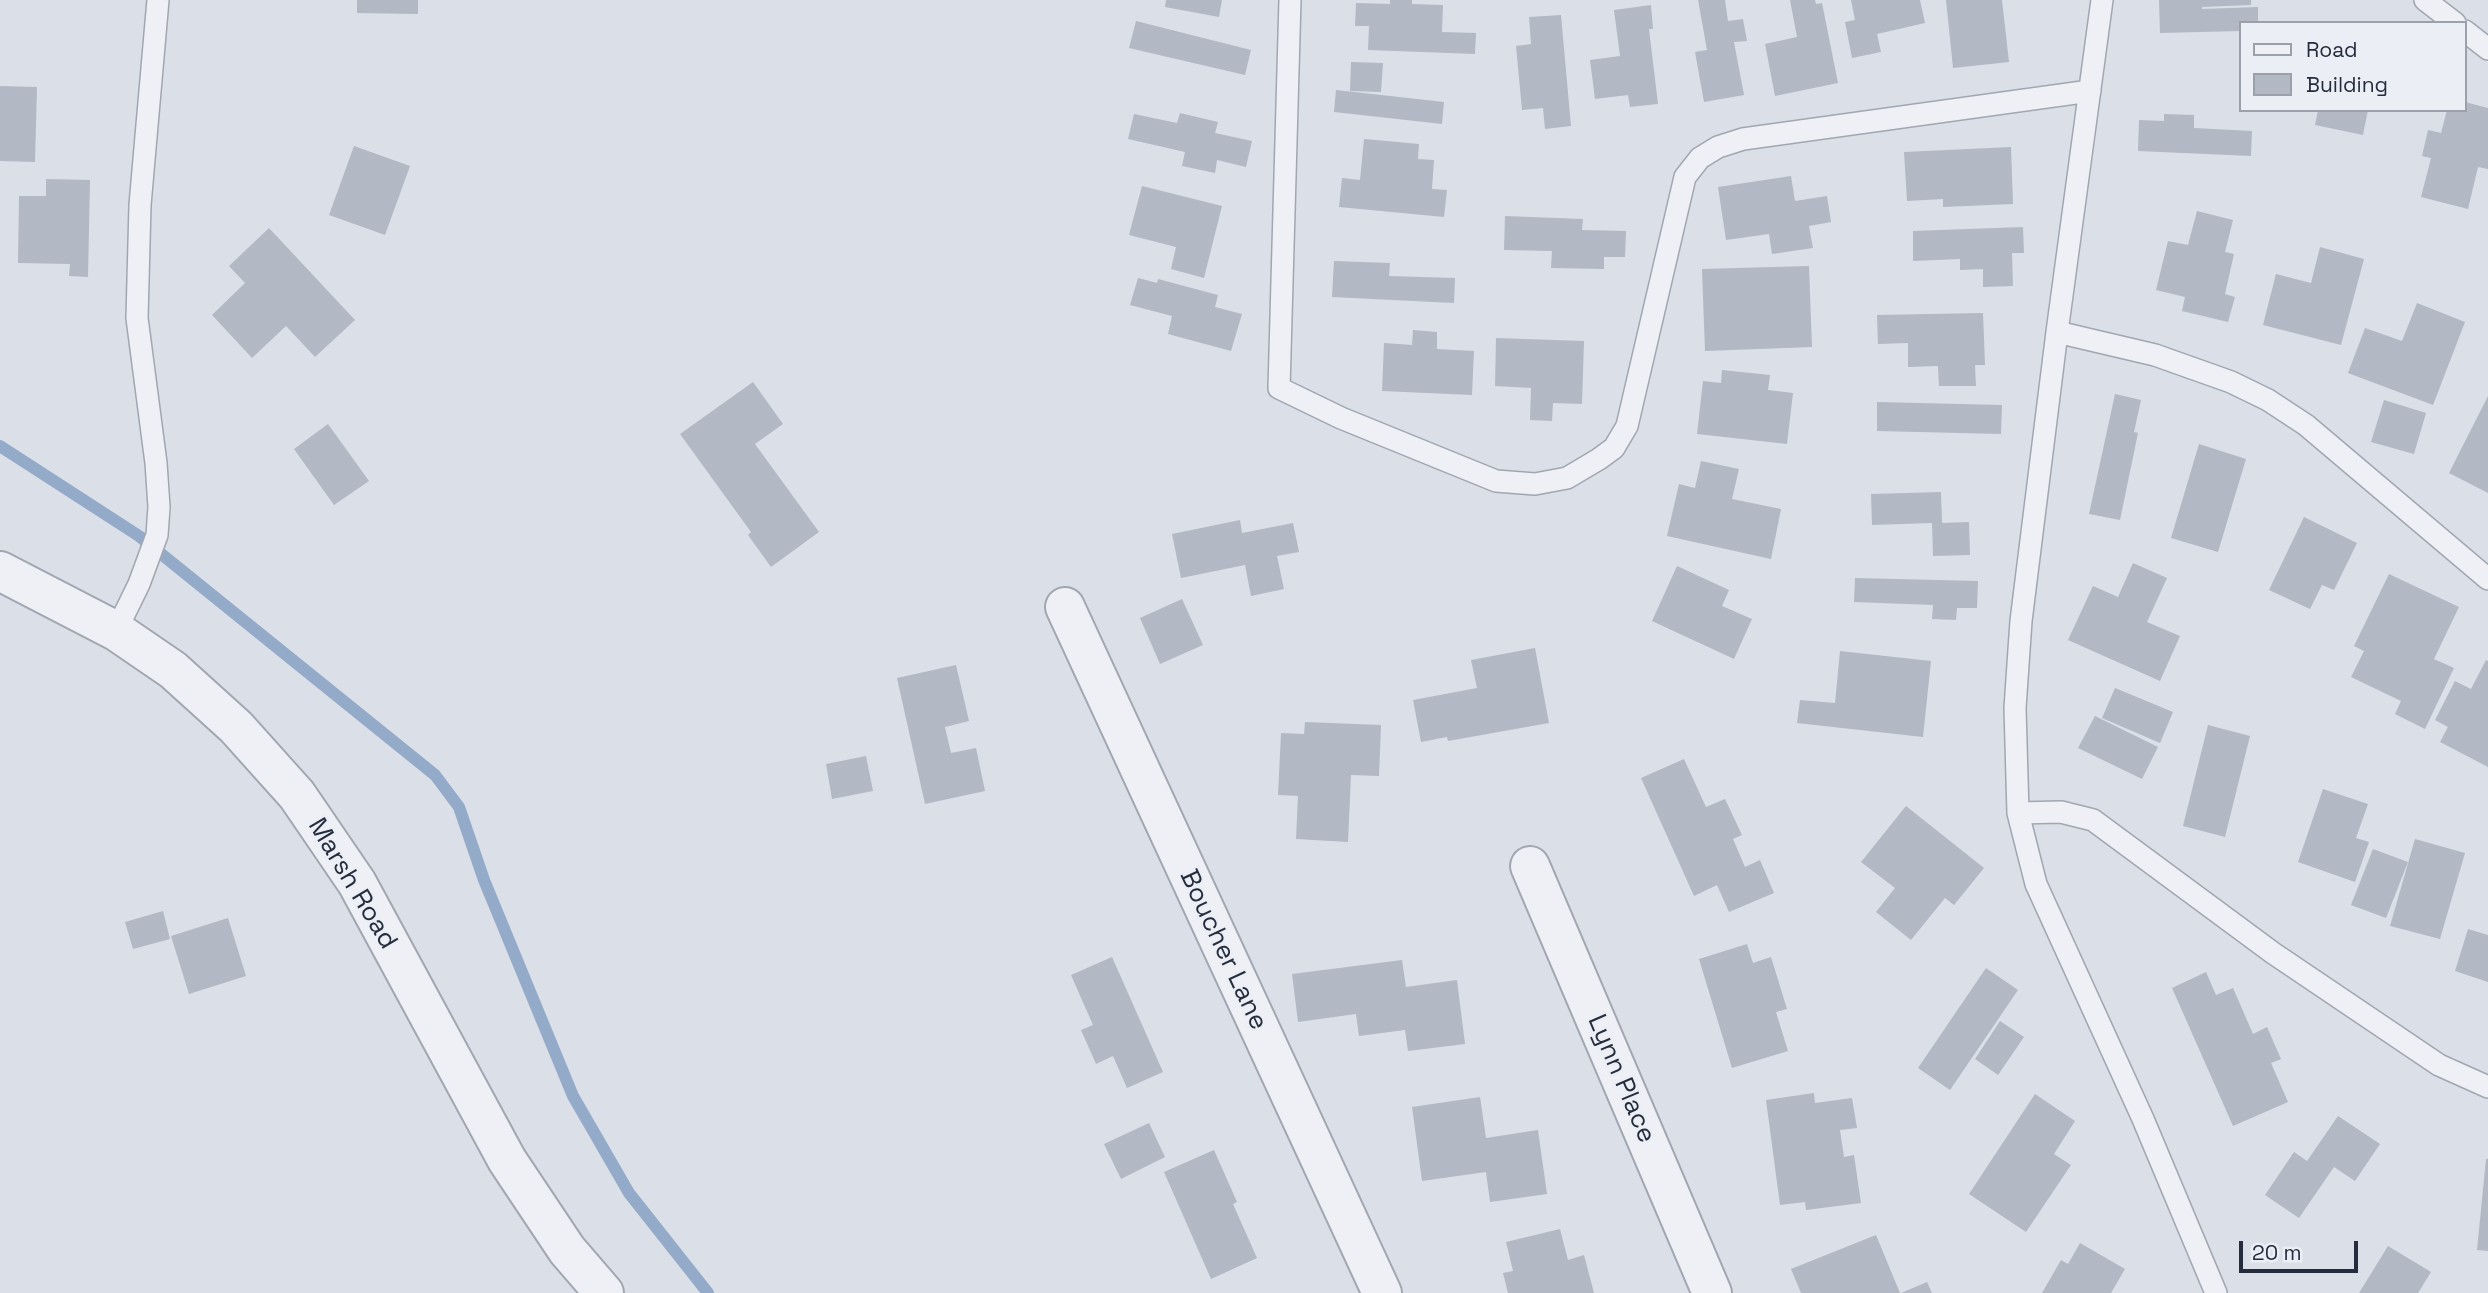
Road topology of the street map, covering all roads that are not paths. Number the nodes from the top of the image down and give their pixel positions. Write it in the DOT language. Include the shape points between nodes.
graph roads {
  1 [pos="158,0"];
  2 [pos="1290,0"];
  3 [pos="2102,0"];
  4 [pos="2426,0"];
  5 [pos="2452,21"];
  6 [pos="2467,32"];
  7 [pos="2488,48"];
  8 [pos="2091,91"];
  9 [pos="2057,332"];
  10 [pos="0,571"];
  11 [pos="2488,579"];
  12 [pos="1065,607"];
  13 [pos="116,631"];
  14 [pos="2018,813"];
  15 [pos="1530,866"];
  16 [pos="2488,1087"];
  17 [pos="604,1293"];
  18 [pos="1382,1293"];
  19 [pos="1712,1293"];
  20 [pos="2216,1293"];
  1 -- 13 [label="lane" via="140,205 137,318 159,507 157,535"];
  2 -- 8 [label="lane" via="1279,388 1496,481 1535,484 1567,478 1614,447 1627,426 1685,177 1700,158 1743,139"];
  3 -- 8 [label="lane"];
  4 -- 5 [label="lane"];
  6 -- 7 [label="lane"];
  8 -- 9 [label="lane"];
  9 -- 11 [label="lane" via="2155,355 2268,400 2306,425"];
  9 -- 14 [label="lane" via="2021,621 2015,708"];
  10 -- 13 [label="street, Marsh Road"];
  12 -- 18 [label="street, Boucher Lane"];
  13 -- 17 [label="street, Marsh Road" via="173,670 218,710 296,795 357,884 507,1160 568,1250"];
  14 -- 16 [label="lane" via="2061,812 2093,820 2273,953 2428,1058"];
  14 -- 20 [label="lane" via="2036,884"];
  15 -- 19 [label="street, Lynn Place"];
}
